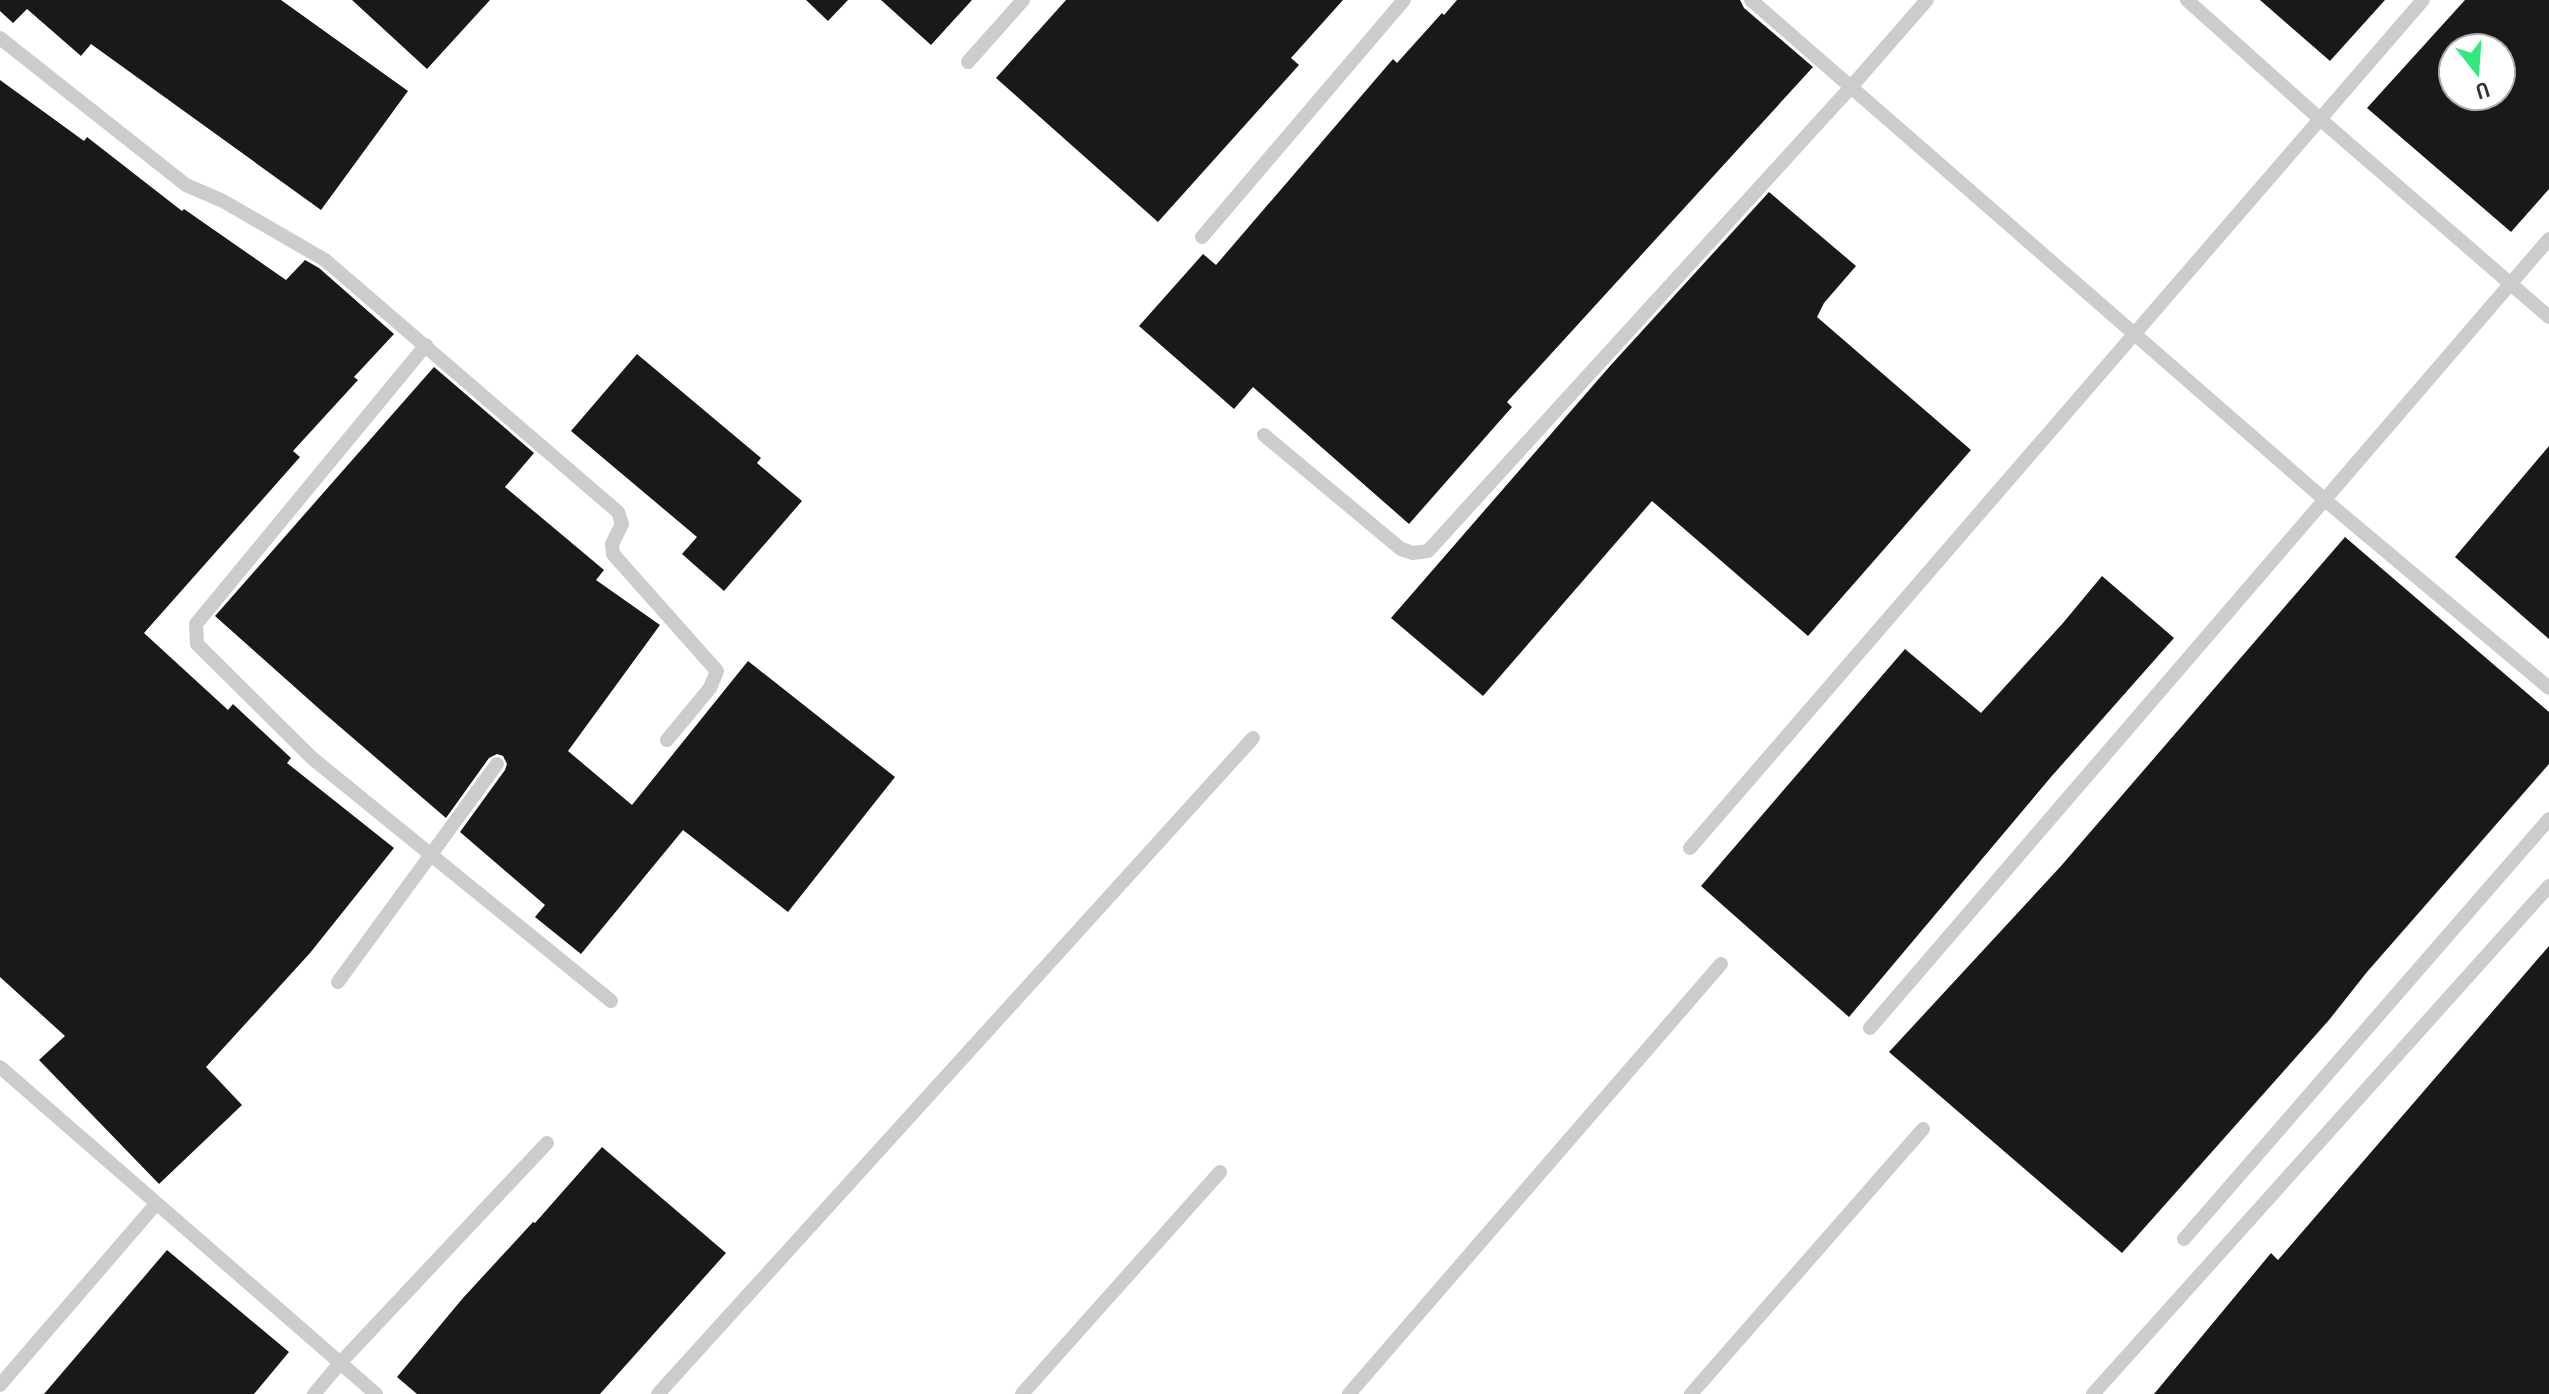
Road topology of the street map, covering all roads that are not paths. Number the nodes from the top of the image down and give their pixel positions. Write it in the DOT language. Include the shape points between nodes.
graph roads {
  1 [pos="1023,0"];
  2 [pos="1404,0"];
  3 [pos="1751,0"];
  4 [pos="1927,0"];
  5 [pos="2187,0"];
  6 [pos="2423,0"];
  7 [pos="0,38"];
  8 [pos="968,62"];
  9 [pos="1851,87"];
  10 [pos="2320,119"];
  11 [pos="1202,237"];
  12 [pos="2549,239"];
  13 [pos="2510,284"];
  14 [pos="2549,317"];
  15 [pos="2134,334"];
  16 [pos="426,345"];
  17 [pos="1264,435"];
  18 [pos="2325,500"];
  19 [pos="2549,688"];
  20 [pos="1253,738"];
  21 [pos="667,740"];
  22 [pos="497,764"];
  23 [pos="2549,819"];
  24 [pos="1690,848"];
  25 [pos="431,856"];
  26 [pos="2549,886"];
  27 [pos="1721,964"];
  28 [pos="338,982"];
  29 [pos="611,1001"];
  30 [pos="1870,1028"];
  31 [pos="0,1067"];
  32 [pos="1923,1129"];
  33 [pos="547,1143"];
  34 [pos="1220,1172"];
  35 [pos="156,1204"];
  36 [pos="2184,1239"];
  37 [pos="341,1362"];
  38 [pos="0,1385"];
  39 [pos="314,1394"];
  40 [pos="376,1394"];
  41 [pos="658,1394"];
  42 [pos="1022,1394"];
  43 [pos="1349,1394"];
  44 [pos="1691,1394"];
  45 [pos="2093,1394"];
  1 -- 8 [label="lane"];
  2 -- 11 [label="lane"];
  3 -- 9 [label="lane"];
  4 -- 9 [label="lane"];
  5 -- 10 [label="lane"];
  6 -- 10 [label="lane"];
  7 -- 16 [label="lane" via="186,185 325,260"];
  9 -- 15 [label="lane"];
  9 -- 17 [label="lane" via="1428,551 1401,549"];
  10 -- 13 [label="lane"];
  10 -- 15 [label="lane"];
  12 -- 13 [label="lane"];
  13 -- 14 [label="lane"];
  13 -- 18 [label="lane"];
  15 -- 18 [label="lane"];
  15 -- 24 [label="lane"];
  16 -- 21 [label="lane" via="618,512 622,524 613,554 717,671 710,688"];
  16 -- 25 [label="lane" via="196,624 197,644 301,748"];
  18 -- 19 [label="lane"];
  18 -- 30 [label="lane"];
  20 -- 41 [label="lane"];
  22 -- 25 [label="lane"];
  23 -- 36 [label="lane"];
  25 -- 28 [label="lane"];
  25 -- 29 [label="lane"];
  26 -- 45 [label="lane"];
  27 -- 43 [label="lane"];
  31 -- 35 [label="lane"];
  32 -- 44 [label="lane"];
  33 -- 37 [label="lane"];
  34 -- 42 [label="lane"];
  35 -- 37 [label="lane"];
  35 -- 38 [label="lane"];
  37 -- 39 [label="lane"];
  37 -- 40 [label="lane"];
}
